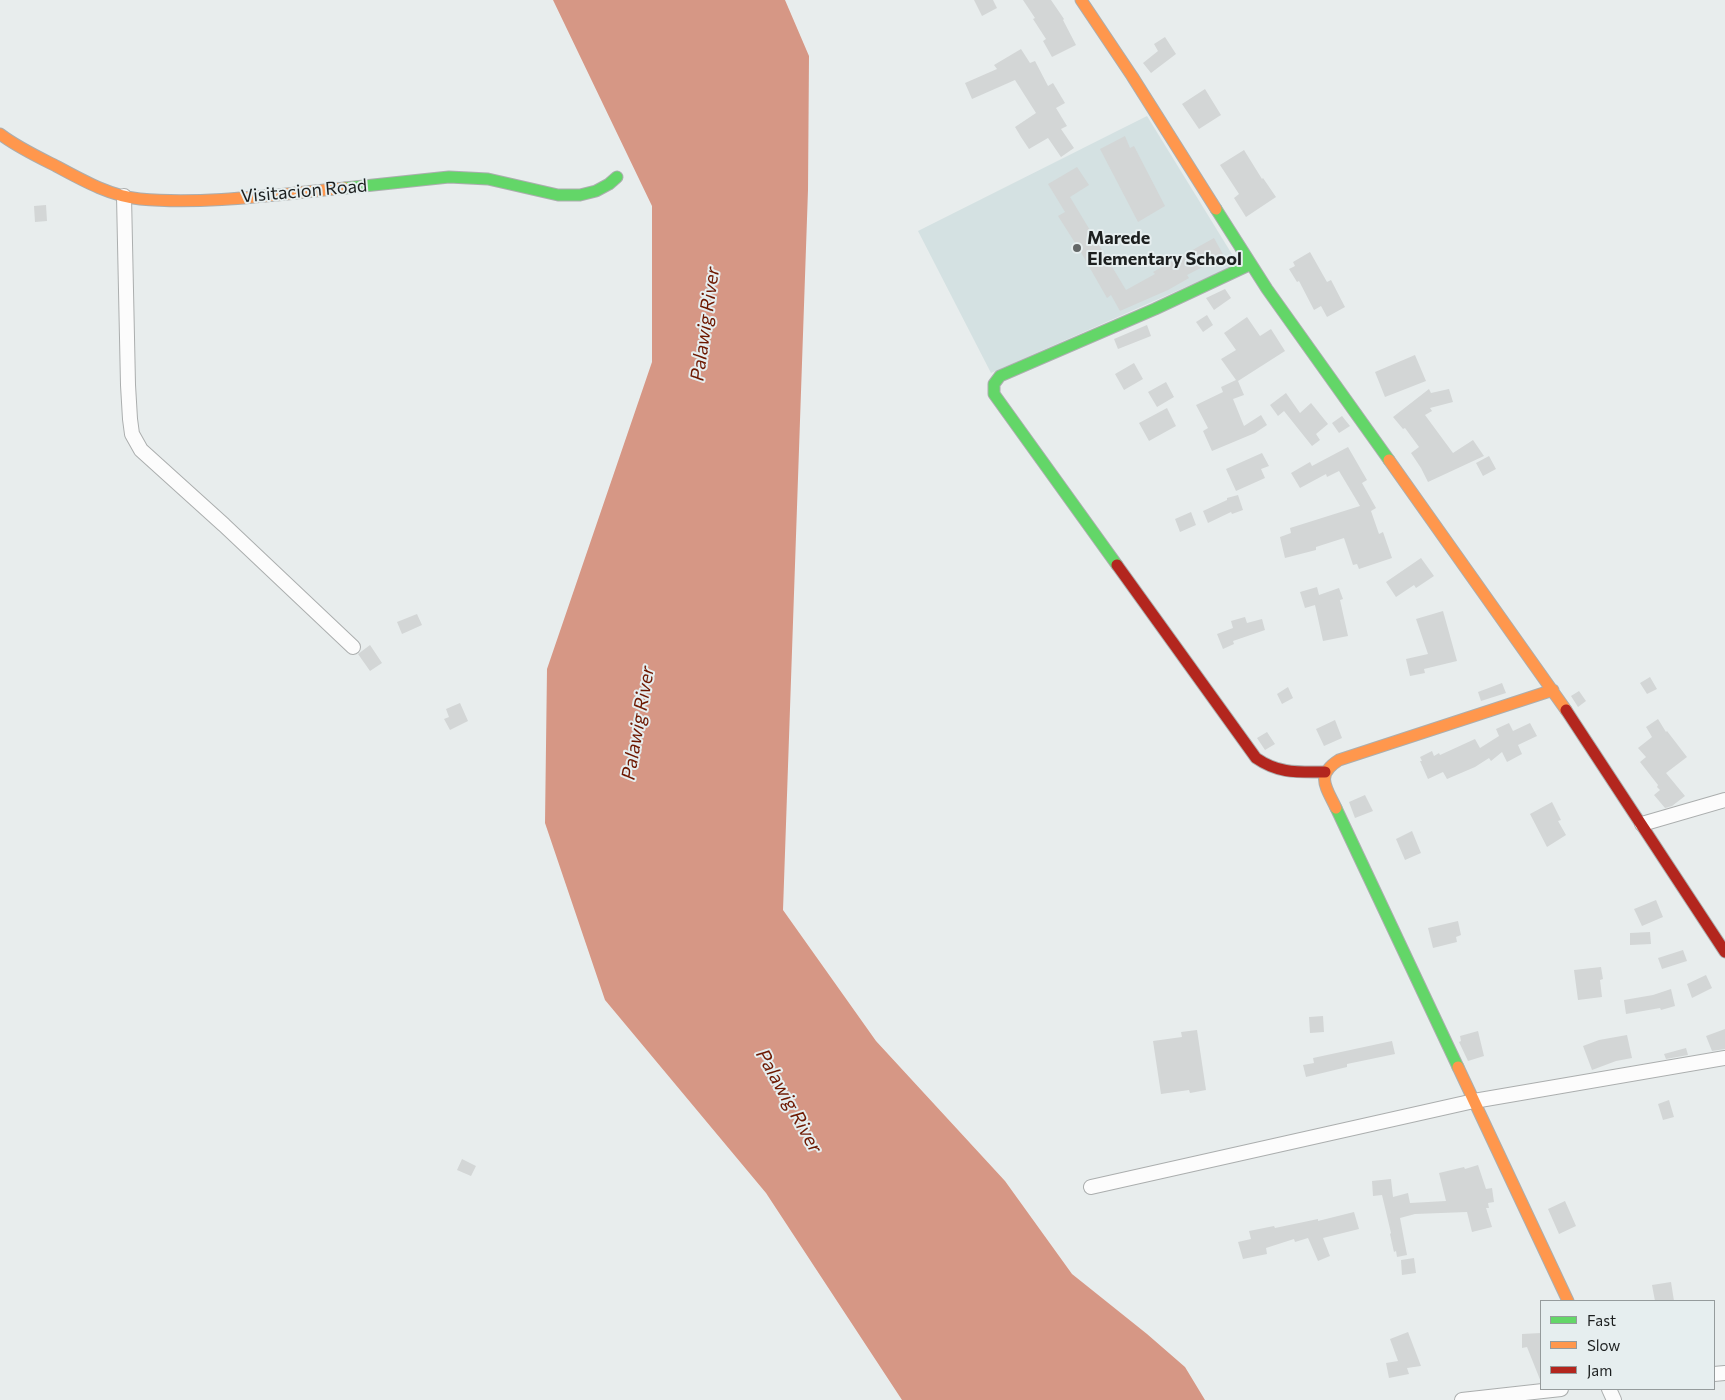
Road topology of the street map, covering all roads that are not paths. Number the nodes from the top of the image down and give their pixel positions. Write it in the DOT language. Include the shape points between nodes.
graph roads {
  1 [pos="1081,0"];
  2 [pos="0,134"];
  3 [pos="616,177"];
  4 [pos="124,196"];
  5 [pos="1251,264"];
  6 [pos="353,647"];
  7 [pos="1553,690"];
  8 [pos="1325,772"];
  9 [pos="1725,800"];
  10 [pos="1642,824"];
  11 [pos="1725,952"];
  12 [pos="1725,1058"];
  13 [pos="1474,1101"];
  14 [pos="1091,1187"];
  15 [pos="1568,1300"];
  16 [pos="1552,1390"];
  17 [pos="1462,1400"];
  1 -- 5 [label="street"];
  2 -- 4 [label="street, Visitacion Road" via="14,145 78,178"];
  3 -- 4 [label="street, Visitacion Road" via="596,191 580,196 558,195 488,179 449,177 200,200"];
  4 -- 6 [label="street" via="128,385 130,419 136,442"];
  5 -- 7 [label="street"];
  5 -- 8 [label="street" via="1000,376 993,390 1256,758 1277,770"];
  7 -- 8 [label="street" via="1339,760"];
  7 -- 10 [label="street"];
  8 -- 13 [label="street" via="1326,788"];
  9 -- 10 [label="street"];
  10 -- 11 [label="street"];
  12 -- 13 [label="street"];
  13 -- 14 [label="street"];
  13 -- 15 [label="street"];
  16 -- 17 [label="street"];
}
